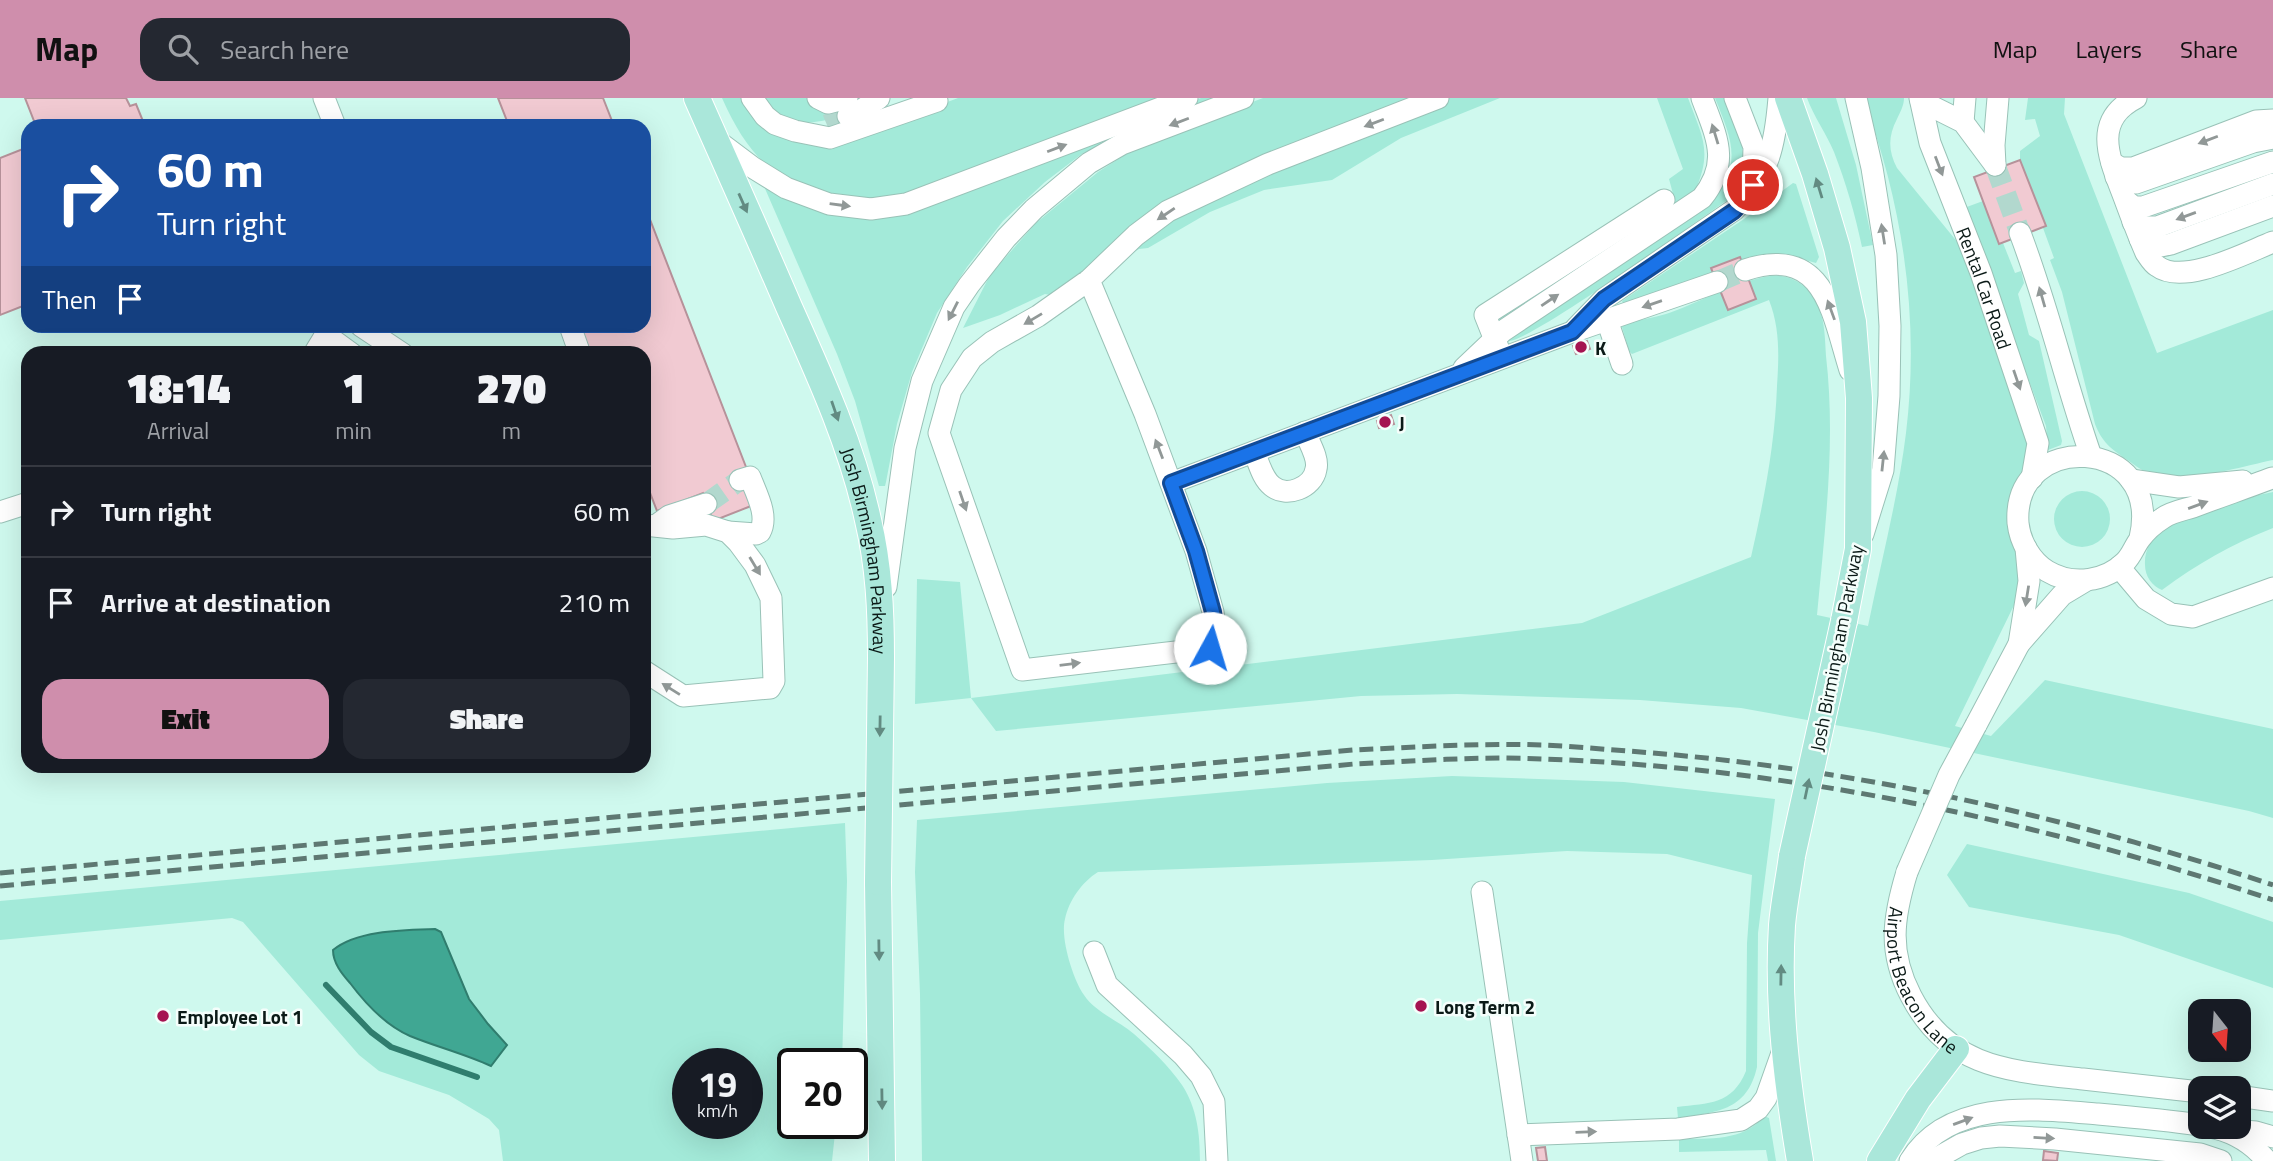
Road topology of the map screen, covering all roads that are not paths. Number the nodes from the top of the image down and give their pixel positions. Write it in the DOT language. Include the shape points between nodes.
graph roads {
  1 [pos="324,98"];
  2 [pos="697,98"];
  3 [pos="752,98"];
  4 [pos="818,98"];
  5 [pos="879,98"];
  6 [pos="1187,98"];
  7 [pos="1243,98"];
  8 [pos="1438,98"];
  9 [pos="1702,98"];
  10 [pos="1735,98"];
  11 [pos="1779,98"];
  12 [pos="1788,98"];
  13 [pos="1856,98"];
  14 [pos="1965,98"];
  15 [pos="1998,98"];
  16 [pos="2136,98"];
  17 [pos="1920,99"];
  18 [pos="927,100"];
  19 [pos="899,106"];
  20 [pos="848,107"];
  21 [pos="332,119"];
  22 [pos="2273,120"];
  23 [pos="1963,122"];
  24 [pos="827,125"];
  25 [pos="795,131"];
  26 [pos="2273,138"];
  27 [pos="716,140"];
  28 [pos="2273,162"];
  29 [pos="2114,170"];
  30 [pos="2273,184"];
  31 [pos="1753,185"];
  32 [pos="1664,200"];
  33 [pos="2126,201"];
  34 [pos="2273,206"];
  35 [pos="2273,228"];
  36 [pos="2020,233"];
  37 [pos="2140,238"];
  38 [pos="2273,242"];
  39 [pos="1745,270"];
  40 [pos="1088,280"];
  41 [pos="1717,282"];
  42 [pos="1607,320"];
  43 [pos="1572,332"];
  44 [pos="332,333"];
  45 [pos="372,333"];
  46 [pos="344,346"];
  47 [pos="391,346"];
  48 [pos="1498,349"];
  49 [pos="1622,365"];
  50 [pos="1859,398"];
  51 [pos="1306,432"];
  52 [pos="1254,452"];
  53 [pos="2091,456"];
  54 [pos="2032,478"];
  55 [pos="2273,478"];
  56 [pos="740,480"];
  57 [pos="2131,480"];
  58 [pos="1171,483"];
  59 [pos="706,504"];
  60 [pos="21,505"];
  61 [pos="0,512"];
  62 [pos="651,525"];
  63 [pos="651,525"];
  64 [pos="728,532"];
  65 [pos="2140,538"];
  66 [pos="2026,548"];
  67 [pos="1858,550"];
  68 [pos="2119,567"];
  69 [pos="2087,580"];
  70 [pos="2273,588"];
  71 [pos="881,625"];
  72 [pos="2019,644"];
  73 [pos="651,675"];
  74 [pos="1482,892"];
  75 [pos="1094,952"];
  76 [pos="1784,1043"];
  77 [pos="1956,1049"];
  78 [pos="2188,1091"];
  79 [pos="2251,1098"];
  80 [pos="2273,1101"];
  81 [pos="2188,1123"];
  82 [pos="2251,1131"];
  83 [pos="1518,1135"];
  84 [pos="2273,1137"];
  85 [pos="2242,1139"];
  86 [pos="882,1161"];
  87 [pos="1217,1161"];
  88 [pos="1522,1161"];
  89 [pos="1800,1161"];
  90 [pos="1880,1161"];
  91 [pos="1910,1161"];
  92 [pos="1932,1161"];
  93 [pos="2221,1161"];
  94 [pos="2267,1161"];
  1 -- 21 [label="street"];
  2 -- 27 [label="main road, Josh Birmingham Parkway"];
  3 -- 25 [label="street" via="775,124"];
  4 -- 20 [label="street"];
  5 -- 20 [label="street" via="860,111"];
  27 -- 6 [label="street, one-way" via="786,188 829,204 871,209 906,204"];
  7 -- 71 [label="street, one-way" via="1122,144 1089,163 1034,209 968,285 922,381 911,419"];
  8 -- 40 [label="street, one-way" via="1268,163 1192,198 1136,235"];
  48 -- 9 [label="street, one-way" via="1503,331 1702,198 1716,175 1719,151"];
  10 -- 31 [label="street" via="1754,147"];
  11 -- 31 [label="street" via="1772,151"];
  50 -- 12 [label="main road, Josh Birmingham Parkway, one-way" via="1853,322 1837,248"];
  67 -- 13 [label="street, one-way" via="1883,470 1890,326 1886,255"];
  14 -- 23 [label="street"];
  15 -- 23 [label="street, Rental Car Road" via="1995,166"];
  16 -- 29 [label="street" via="2112,118 2108,151"];
  17 -- 23 [label="street, Rental Car Road"];
  17 -- 54 [label="street, Rental Car Road, one-way" via="1930,143 1981,272 2038,443"];
  18 -- 19 [label="street"];
  19 -- 25 [label="street" via="830,138"];
  22 -- 29 [label="street, one-way" via="2256,121 2133,168"];
  24 -- 25 [label="street"];
  26 -- 29 [label="street" via="2136,183 2129,183"];
  27 -- 71 [label="main road, Josh Birmingham Parkway, one-way" via="832,403 868,520"];
  28 -- 33 [label="street" via="2143,207"];
  29 -- 33 [label="street"];
  30 -- 37 [label="street, one-way" via="2157,227 2140,227"];
  31 -- 43 [label="street" via="1734,211 1604,299"];
  32 -- 48 [label="street" via="1485,315"];
  33 -- 37 [label="street"];
  34 -- 37 [label="street" via="2171,244 2147,246"];
  35 -- 37 [label="street" via="2177,262 2163,262"];
  53 -- 36 [label="street, one-way"];
  37 -- 38 [label="street" via="2156,266 2184,273"];
  50 -- 39 [label="street, one-way" via="1817,281 1790,265"];
  58 -- 40 [label="street, one-way"];
  40 -- 58 [label="street, one-way" via="972,358 951,390 939,433 1022,670 1210,648 1216,634 1213,612"];
  41 -- 42 [label="street, one-way"];
  42 -- 43 [label="street"];
  42 -- 49 [label="street"];
  43 -- 48 [label="street"];
  44 -- 46 [label="street"];
  45 -- 47 [label="street"];
  48 -- 51 [label="street" via="1455,376"];
  50 -- 67 [label="main road, Josh Birmingham Parkway"];
  51 -- 52 [label="street"];
  51 -- 52 [label="street" via="1317,469 1298,490 1273,488"];
  52 -- 58 [label="street"];
  53 -- 54 [label="street" via="2059,459"];
  53 -- 57 [label="street" via="2114,464"];
  54 -- 66 [label="street" via="2018,512"];
  55 -- 57 [label="street" via="2179,487"];
  65 -- 55 [label="street, one-way" via="2164,517"];
  56 -- 64 [label="street" via="750,477 764,524 756,534"];
  57 -- 65 [label="street" via="2143,508"];
  59 -- 63 [label="street"];
  60 -- 61 [label="street"];
  62 -- 64 [label="street" via="706,525"];
  64 -- 73 [label="street, one-way" via="755,565 771,598 773,685 683,696"];
  65 -- 68 [label="street"];
  66 -- 69 [label="street" via="2051,573"];
  66 -- 72 [label="street, Airport Beacon Lane, one-way" via="2029,581"];
  76 -- 67 [label="main road, Josh Birmingham Parkway, one-way, bridge" via="1783,925 1792,856"];
  68 -- 69 [label="street"];
  68 -- 70 [label="street" via="2146,599 2171,614 2193,617"];
  69 -- 72 [label="street, Airport Beacon Lane" via="2062,595"];
  71 -- 86 [label="main road, Josh Birmingham Parkway, one-way, bridge"];
  72 -- 77 [label="street, Airport Beacon Lane, bridge" via="1944,787 1897,905 1896,960 1908,990 1929,1025"];
  74 -- 83 [label="street"];
  75 -- 87 [label="street" via="1107,985 1201,1076 1214,1102"];
  83 -- 76 [label="street, one-way" via="1678,1129 1741,1120 1766,1098"];
  76 -- 89 [label="main road, Josh Birmingham Parkway"];
  77 -- 78 [label="street, Airport Beacon Lane" via="2012,1071"];
  77 -- 90 [label="main road"];
  79 -- 80 [label="street"];
  91 -- 81 [label="street, one-way" via="1934,1134 1997,1111 2087,1113"];
  82 -- 84 [label="street"];
  83 -- 88 [label="street"];
  85 -- 94 [label="street"];
  92 -- 93 [label="street, one-way" via="1962,1144 2000,1136 2200,1154"];
}
